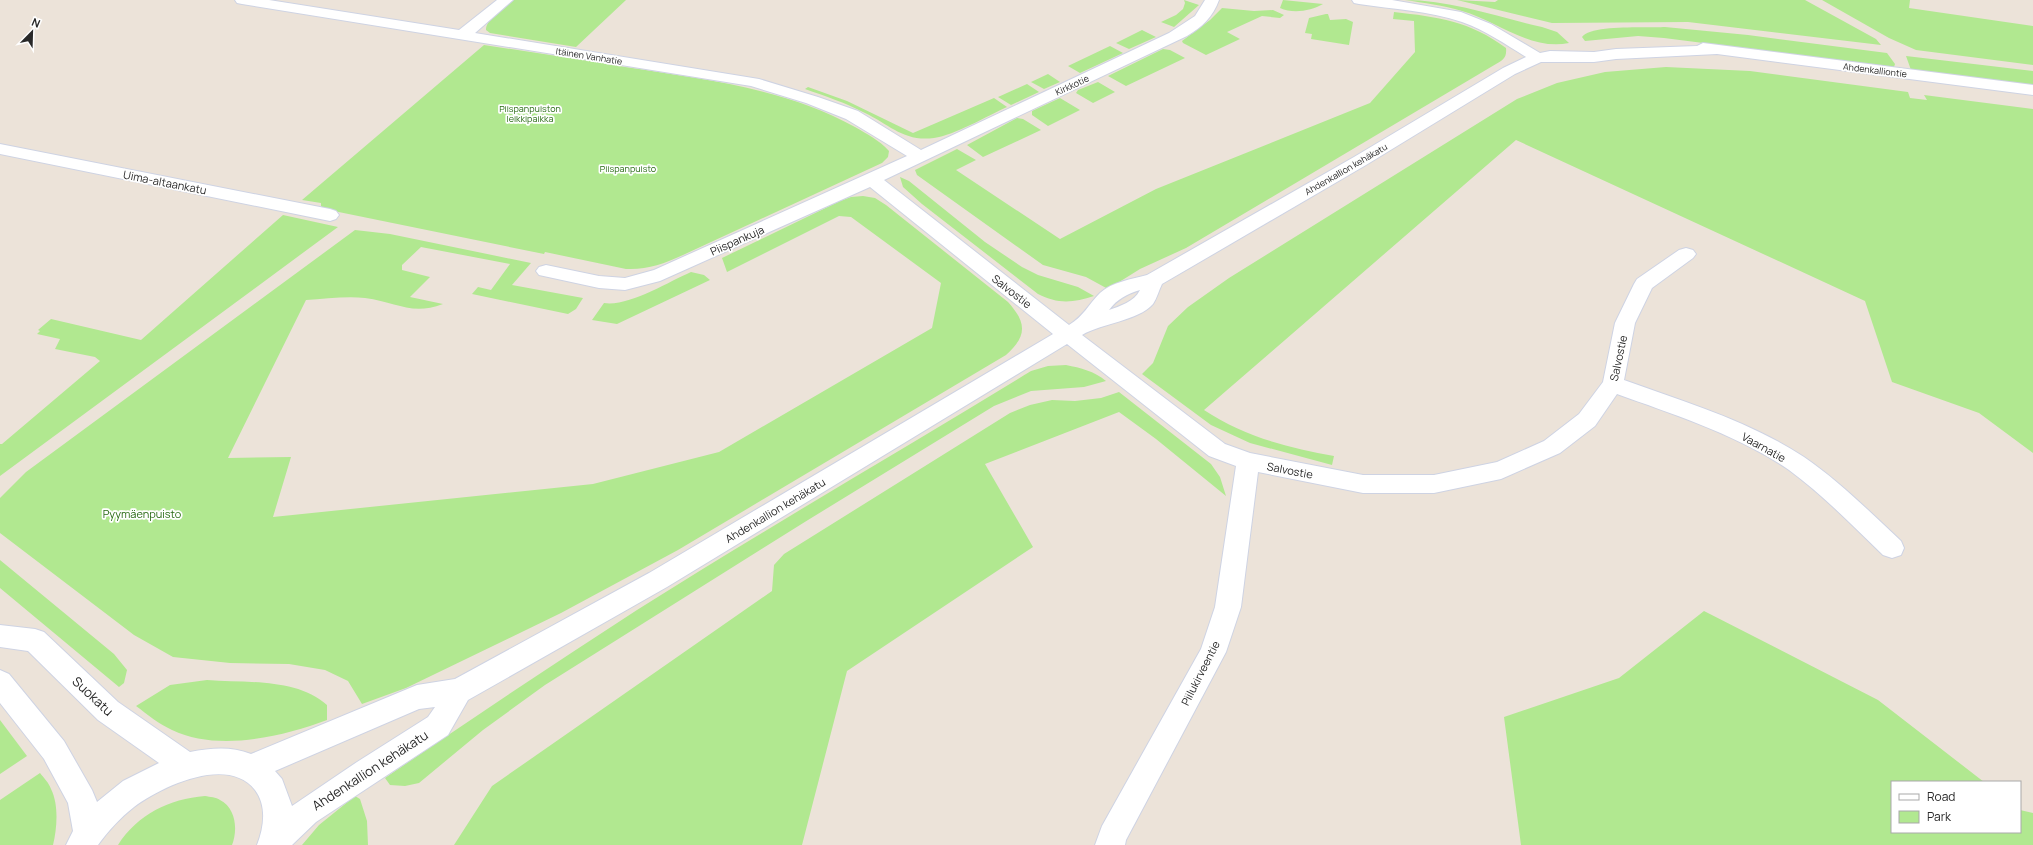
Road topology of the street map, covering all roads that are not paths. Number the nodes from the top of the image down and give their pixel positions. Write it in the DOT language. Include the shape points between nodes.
graph roads {
  1 [pos="242,0"];
  2 [pos="506,0"];
  3 [pos="1212,0"];
  4 [pos="1359,0"];
  5 [pos="463,35"];
  6 [pos="1544,57"];
  7 [pos="2033,90"];
  8 [pos="0,149"];
  9 [pos="920,157"];
  10 [pos="872,179"];
  11 [pos="330,215"];
  12 [pos="1686,254"];
  13 [pos="546,271"];
  14 [pos="1078,329"];
  15 [pos="1613,384"];
  16 [pos="1248,461"];
  17 [pos="1892,548"];
  18 [pos="0,636"];
  19 [pos="0,682"];
  20 [pos="459,691"];
  21 [pos="186,766"];
  22 [pos="252,767"];
  23 [pos="84,839"];
  24 [pos="273,844"];
  25 [pos="1110,845"];
  1 -- 5 [label="street, Itäinen Vanhatie"];
  2 -- 5 [label="street"];
  3 -- 9 [label="street, Kirkkotie" via="1201,18 1180,33"];
  4 -- 6 [label="street" via="1467,19"];
  5 -- 9 [label="street, Itäinen Vanhatie" via="774,87 852,115"];
  6 -- 7 [label="street, Ahdenkalliontie" via="1594,57 1716,50"];
  6 -- 14 [label="street, Ahdenkallion kehäkatu" via="1509,71 1154,280 1145,300 1128,311"];
  8 -- 11 [label="street, Uima-altaankatu"];
  9 -- 10 [label="street, Piispankuja"];
  10 -- 13 [label="street, Piispankuja" via="660,275 625,284 599,282"];
  10 -- 14 [label="street, Salvostie"];
  12 -- 15 [label="street, Salvostie" via="1644,284 1625,323"];
  14 -- 16 [label="street, Salvostie" via="1217,450"];
  14 -- 20 [label="street, Ahdenkallion kehäkatu" via="658,580"];
  15 -- 16 [label="street, Salvostie" via="1587,420 1552,447 1501,470 1434,484 1363,484"];
  15 -- 17 [label="street, Vaarnatie" via="1724,425 1782,455 1826,486"];
  16 -- 25 [label="street, Piilukirveentie" via="1228,607 1213,652 1112,836"];
  18 -- 21 [label="street, Suokatu" via="35,640 108,712"];
  19 -- 23 [label="street" via="54,750 82,800"];
  20 -- 22 [label="street, Ahdenkallion kehäkatu" via="417,697"];
  20 -- 24 [label="street, Ahdenkallion kehäkatu" via="438,726 306,812"];
  21 -- 22 [label="street" via="225,761"];
  21 -- 23 [label="street" via="159,776 133,791 108,811"];
  22 -- 24 [label="street" via="267,780 276,797 278,818"];
}
